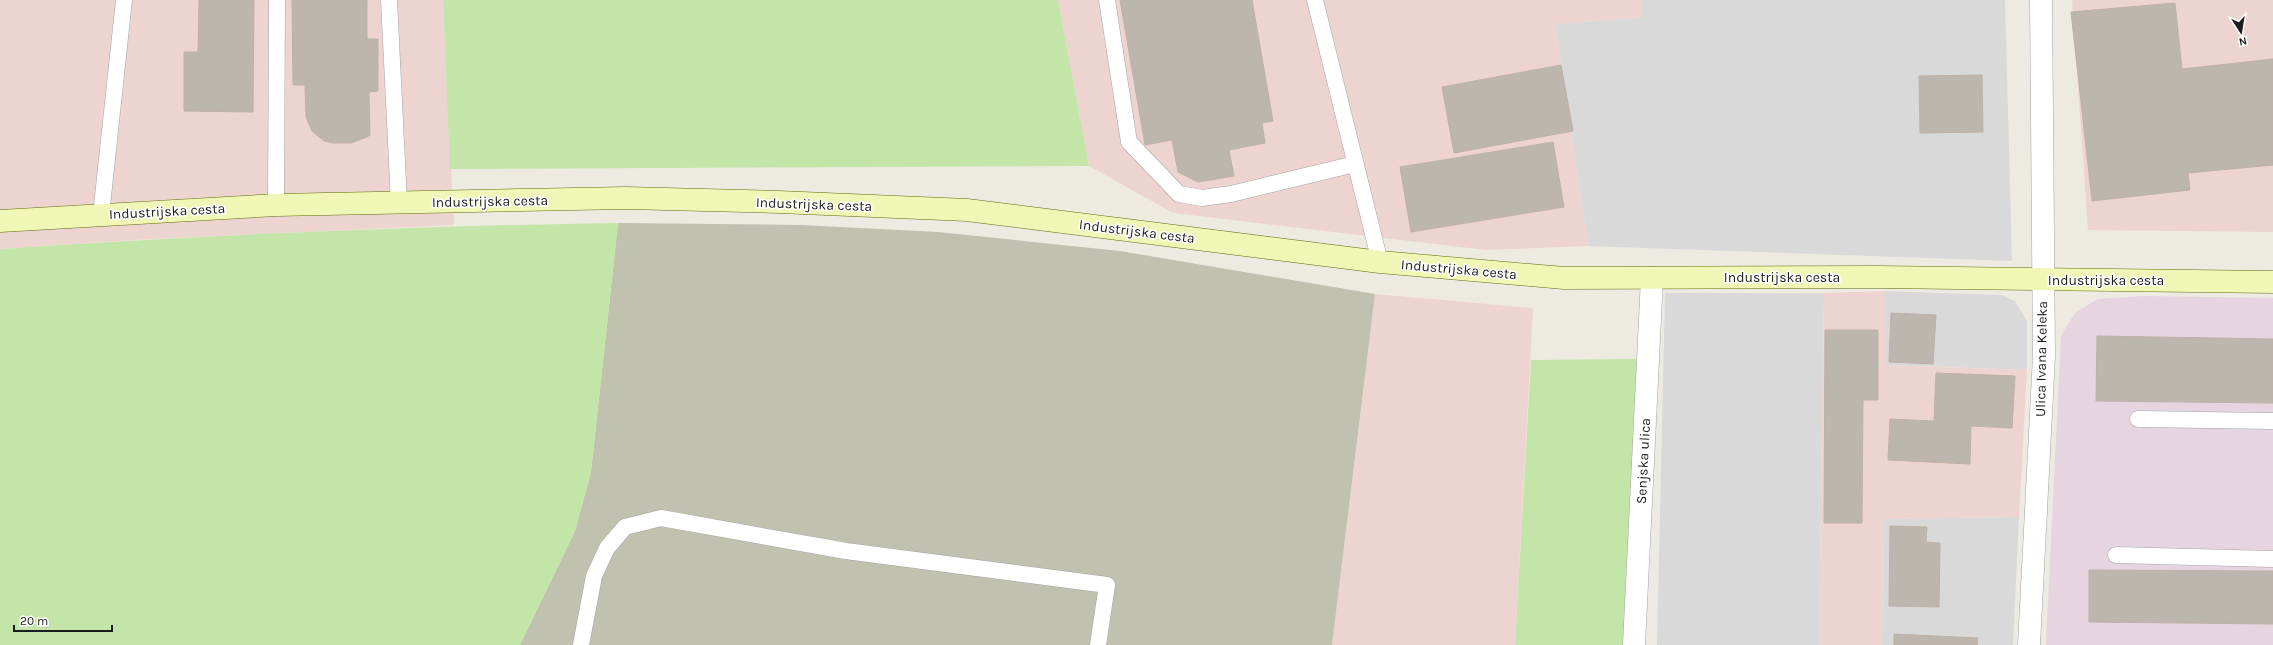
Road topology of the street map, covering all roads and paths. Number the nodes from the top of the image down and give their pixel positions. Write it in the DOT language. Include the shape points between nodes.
graph roads {
  1 [pos="124,0"];
  2 [pos="277,0"];
  3 [pos="389,0"];
  4 [pos="1107,0"];
  5 [pos="1315,0"];
  6 [pos="2041,0"];
  7 [pos="1355,164"];
  8 [pos="399,203"];
  9 [pos="276,205"];
  10 [pos="101,215"];
  11 [pos="0,221"];
  12 [pos="1380,262"];
  13 [pos="1652,278"];
  14 [pos="2042,279"];
  15 [pos="2273,282"];
  16 [pos="2138,419"];
  17 [pos="2273,421"];
  18 [pos="2116,555"];
  19 [pos="2273,559"];
  20 [pos="581,645"];
  21 [pos="1098,645"];
  22 [pos="1634,645"];
  23 [pos="2029,645"];
  1 -- 10 [label="lane"];
  2 -- 9 [label="lane"];
  3 -- 8 [label="lane"];
  4 -- 7 [label="lane" via="1129,142 1179,194 1202,198 1231,194"];
  5 -- 7 [label="lane"];
  6 -- 14 [label="street, Ulica Ivana Keleka"];
  7 -- 12 [label="lane"];
  8 -- 9 [label="street, Industrijska cesta"];
  8 -- 12 [label="street, Industrijska cesta" via="626,198 967,210"];
  9 -- 10 [label="street, Industrijska cesta"];
  10 -- 11 [label="street, Industrijska cesta"];
  12 -- 13 [label="street, Industrijska cesta" via="1564,278"];
  13 -- 14 [label="street, Industrijska cesta"];
  13 -- 22 [label="street, Senjska ulica"];
  14 -- 15 [label="street, Industrijska cesta"];
  14 -- 23 [label="street, Ulica Ivana Keleka" via="2044,356"];
  16 -- 17 [label="lane"];
  18 -- 19 [label="lane"];
  20 -- 21 [label="lane" via="594,576 606,548 625,527 660,518 846,551 1107,585"];
}
